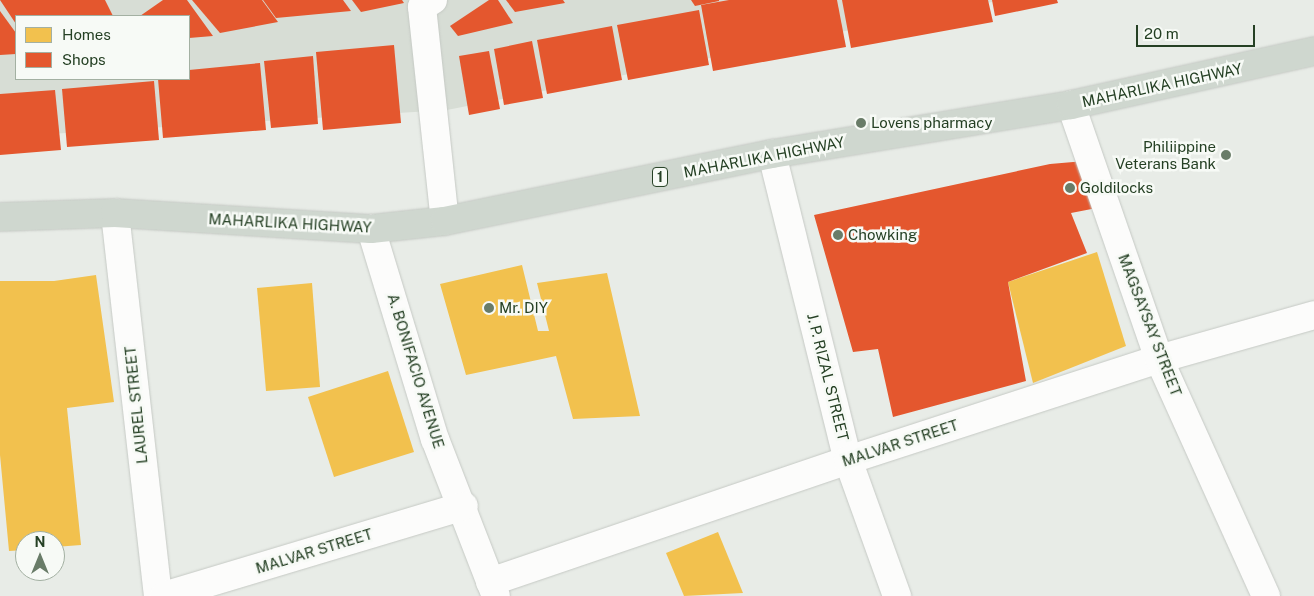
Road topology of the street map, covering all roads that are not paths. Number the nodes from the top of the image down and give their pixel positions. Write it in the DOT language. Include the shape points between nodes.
graph roads {
  1 [pos="433,0"];
  2 [pos="1314,51"];
  3 [pos="1071,105"];
  4 [pos="772,154"];
  5 [pos="115,213"];
  6 [pos="0,217"];
  7 [pos="445,221"];
  8 [pos="371,229"];
  9 [pos="1314,315"];
  10 [pos="1160,359"];
  11 [pos="848,460"];
  12 [pos="464,506"];
  13 [pos="493,589"];
  14 [pos="158,596"];
  15 [pos="164,596"];
  16 [pos="898,596"];
  17 [pos="1266,596"];
  1 -- 7 [label="street" via="422,7"];
  2 -- 3 [label="main road, MAHARLIKA HIGHWAY / 1"];
  3 -- 4 [label="main road, MAHARLIKA HIGHWAY / 1"];
  3 -- 10 [label="street, MAGSAYSAY STREET"];
  4 -- 7 [label="main road, MAHARLIKA HIGHWAY / 1"];
  4 -- 11 [label="street, J. P. RIZAL STREET"];
  5 -- 6 [label="main road, MAHARLIKA HIGHWAY / 1"];
  5 -- 8 [label="main road, MAHARLIKA HIGHWAY / 1"];
  5 -- 14 [label="street, LAUREL STREET"];
  7 -- 8 [label="main road, MAHARLIKA HIGHWAY / 1"];
  8 -- 12 [label="street, A. BONIFACIO AVENUE" via="435,439"];
  9 -- 10 [label="street, MALVAR STREET"];
  10 -- 11 [label="street, MALVAR STREET"];
  10 -- 17 [label="street, MAGSAYSAY STREET"];
  11 -- 13 [label="street, MALVAR STREET"];
  11 -- 16 [label="street, J. P. RIZAL STREET"];
  12 -- 13 [label="street, A. BONIFACIO AVENUE"];
  12 -- 15 [label="street, MALVAR STREET"];
}
